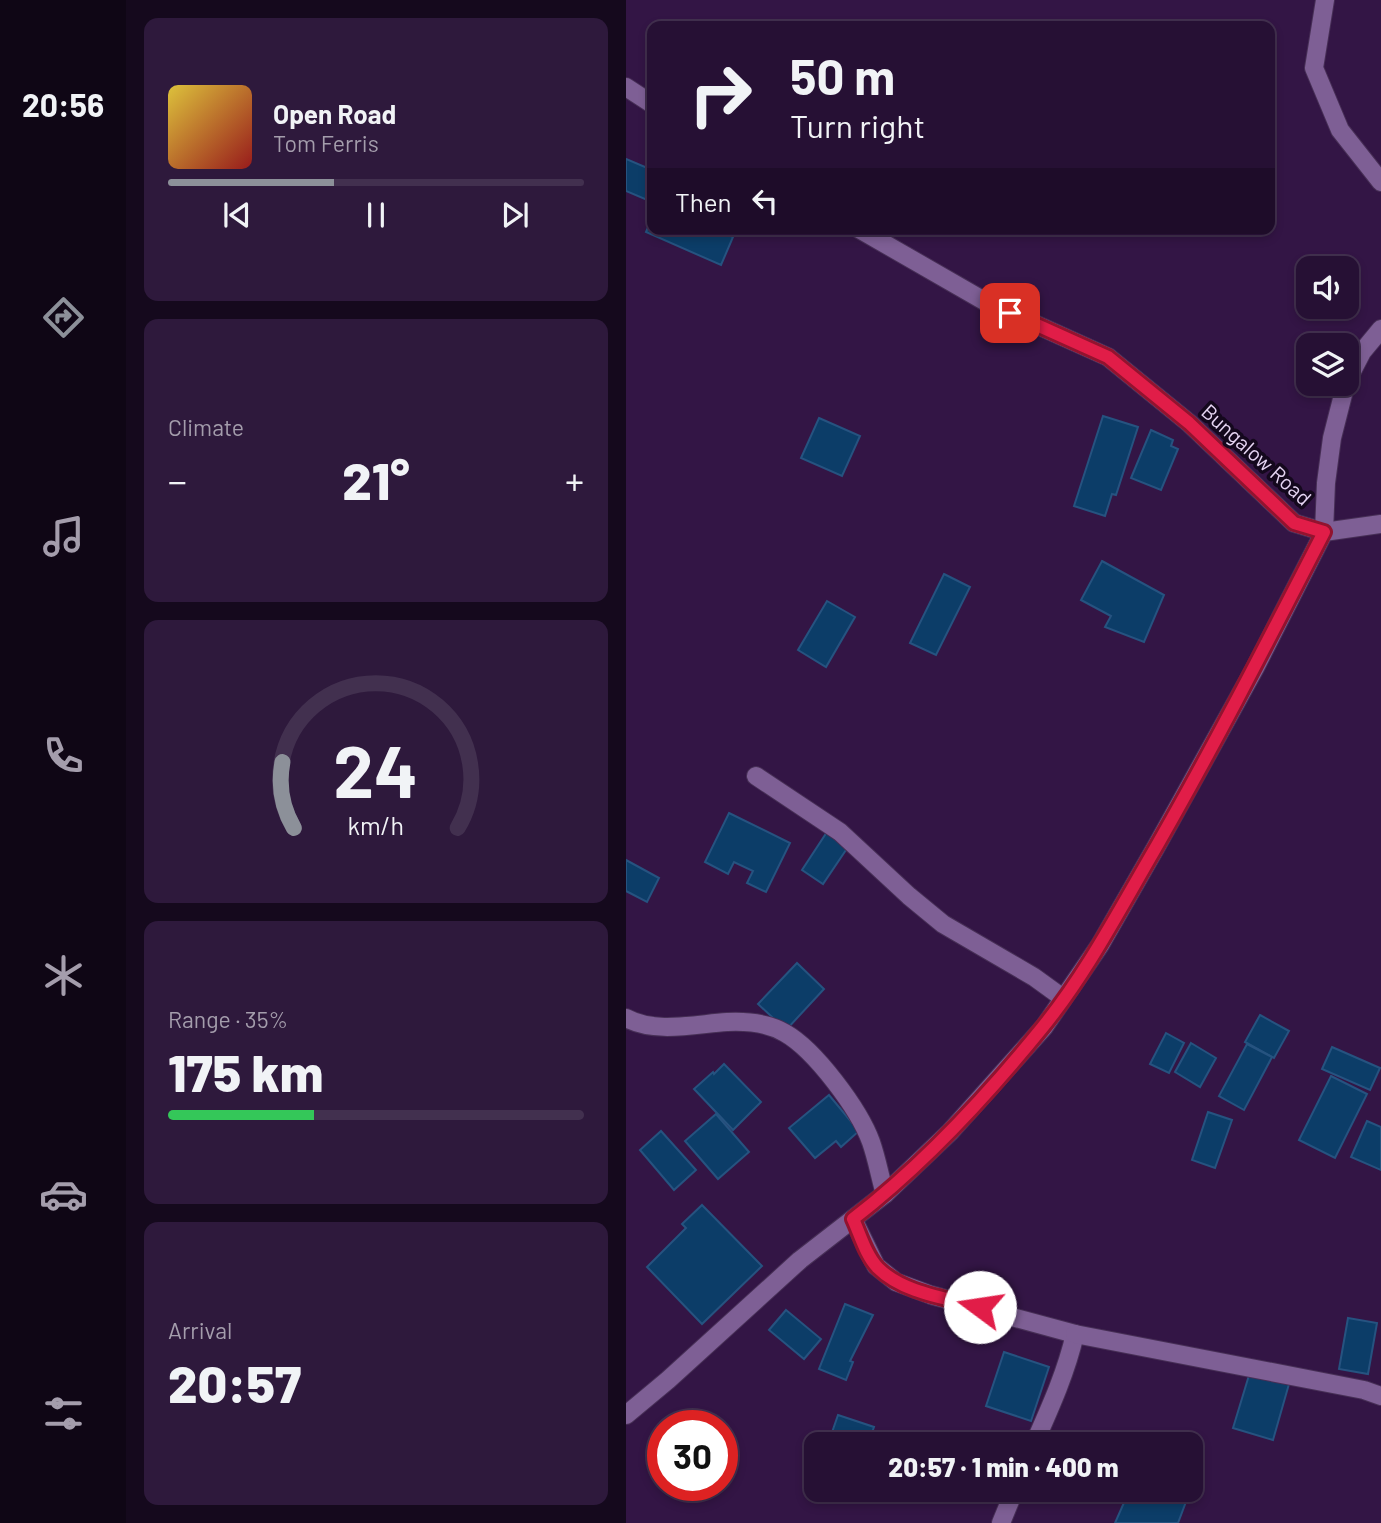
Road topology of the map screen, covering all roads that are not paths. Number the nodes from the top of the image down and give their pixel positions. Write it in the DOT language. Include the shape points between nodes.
graph roads {
  1 [pos="1325,0"];
  2 [pos="626,87"];
  3 [pos="647,101"];
  4 [pos="1380,181"];
  5 [pos="869,235"];
  6 [pos="1380,329"];
  7 [pos="1359,358"];
  8 [pos="1343,396"];
  9 [pos="1380,524"];
  10 [pos="1324,532"];
  11 [pos="756,776"];
  12 [pos="1063,998"];
  13 [pos="626,1018"];
  14 [pos="885,1194"];
  15 [pos="853,1219"];
  16 [pos="1075,1334"];
  17 [pos="1380,1396"];
  18 [pos="626,1415"];
  19 [pos="1039,1432"];
  20 [pos="1010,1502"];
  21 [pos="1001,1523"];
  1 -- 4 [label="street" via="1314,68 1340,130"];
  2 -- 3 [label="street"];
  5 -- 10 [label="street, Bungalow Road" via="986,302 1108,357 1189,423 1294,523"];
  6 -- 7 [label="street"];
  8 -- 10 [label="street" via="1332,438"];
  9 -- 10 [label="street, Bungalow Road"];
  10 -- 12 [label="street" via="1156,847 1100,945"];
  11 -- 12 [label="street" via="840,832 943,924"];
  12 -- 14 [label="street" via="1044,1027 950,1132"];
  13 -- 14 [label="street" via="667,1026 762,1024 786,1034 842,1090 861,1118"];
  14 -- 15 [label="street"];
  15 -- 16 [label="street" via="876,1266 896,1282"];
  15 -- 18 [label="street" via="800,1260"];
  16 -- 17 [label="street"];
  16 -- 19 [label="street"];
  20 -- 21 [label="street"];
}
